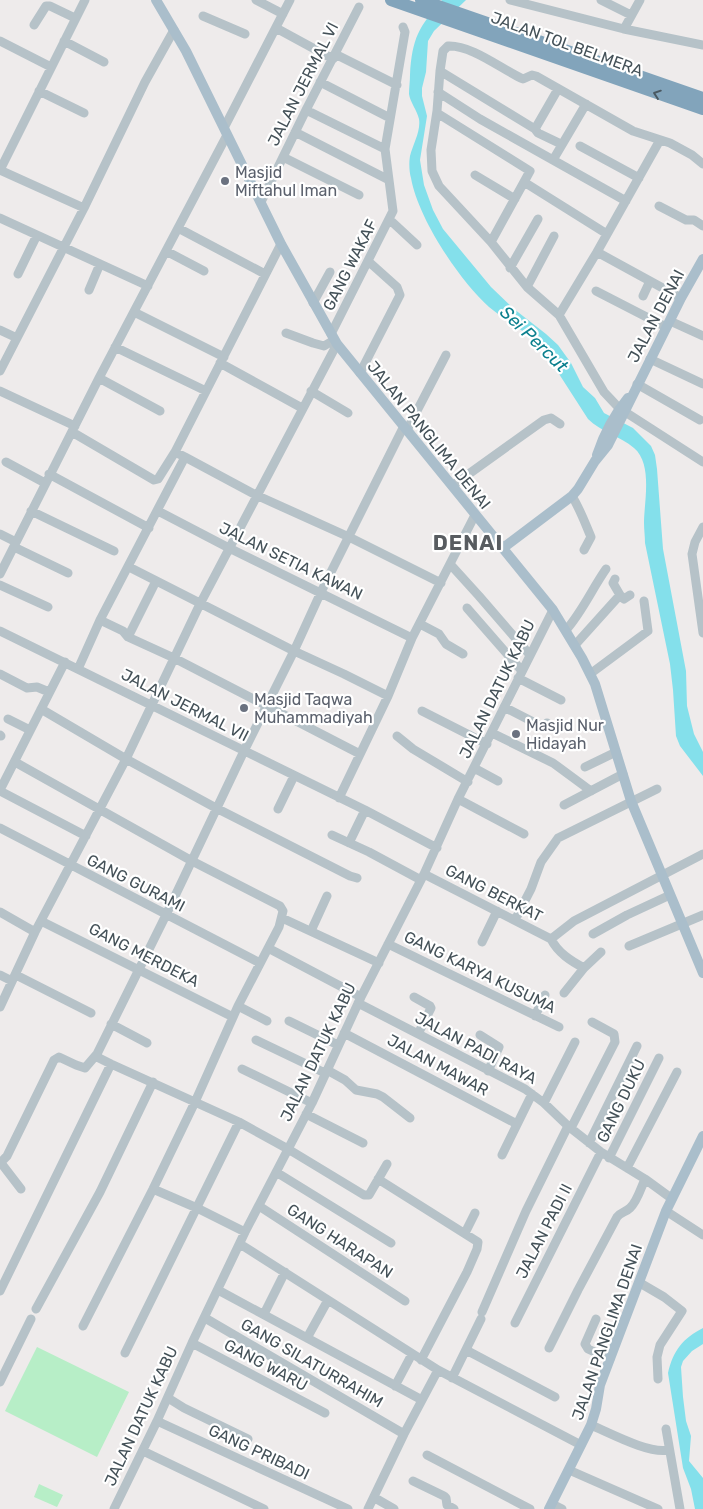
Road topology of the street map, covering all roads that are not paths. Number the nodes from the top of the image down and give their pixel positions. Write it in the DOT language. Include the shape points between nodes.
graph roads {
  1 [pos="85,0"];
  2 [pos="156,0"];
  3 [pos="256,0"];
  4 [pos="290,0"];
  5 [pos="391,0"];
  6 [pos="510,0"];
  7 [pos="601,0"];
  8 [pos="640,0"];
  9 [pos="416,3"];
  10 [pos="359,7"];
  11 [pos="283,14"];
  12 [pos="631,15"];
  13 [pos="203,16"];
  14 [pos="76,18"];
  15 [pos="470,22"];
  16 [pos="34,25"];
  17 [pos="403,27"];
  18 [pos="276,28"];
  19 [pos="624,29"];
  20 [pos="174,30"];
  21 [pos="245,34"];
  22 [pos="0,41"];
  23 [pos="64,41"];
  24 [pos="703,44"];
  25 [pos="334,57"];
  26 [pos="104,62"];
  27 [pos="51,67"];
  28 [pos="440,71"];
  29 [pos="320,82"];
  30 [pos="396,85"];
  31 [pos="558,89"];
  32 [pos="39,91"];
  33 [pos="438,92"];
  34 [pos="703,98"];
  35 [pos="586,104"];
  36 [pos="703,109"];
  37 [pos="306,110"];
  38 [pos="84,113"];
  39 [pos="437,113"];
  40 [pos="390,118"];
  41 [pos="535,129"];
  42 [pos="226,132"];
  43 [pos="295,132"];
  44 [pos="660,140"];
  45 [pos="561,144"];
  46 [pos="580,146"];
  47 [pos="385,149"];
  48 [pos="283,157"];
  49 [pos="553,160"];
  50 [pos="703,164"];
  51 [pos="0,170"];
  52 [pos="475,174"];
  53 [pos="639,178"];
  54 [pos="389,180"];
  55 [pos="524,182"];
  56 [pos="359,195"];
  57 [pos="515,200"];
  58 [pos="626,201"];
  59 [pos="261,202"];
  60 [pos="659,206"];
  61 [pos="84,208"];
  62 [pos="0,218"];
  63 [pos="538,219"];
  64 [pos="390,220"];
  65 [pos="703,226"];
  66 [pos="178,228"];
  67 [pos="607,234"];
  68 [pos="37,235"];
  69 [pos="554,236"];
  70 [pos="491,242"];
  71 [pos="281,244"];
  72 [pos="417,245"];
  73 [pos="63,246"];
  74 [pos="166,251"];
  75 [pos="597,252"];
  76 [pos="703,259"];
  77 [pos="368,261"];
  78 [pos="100,264"];
  79 [pos="510,268"];
  80 [pos="204,271"];
  81 [pos="330,272"];
  82 [pos="18,274"];
  83 [pos="266,274"];
  84 [pos="650,281"];
  85 [pos="148,286"];
  86 [pos="527,287"];
  87 [pos="89,290"];
  88 [pos="596,291"];
  89 [pos="643,296"];
  90 [pos="681,298"];
  91 [pos="313,303"];
  92 [pos="134,312"];
  93 [pos="559,315"];
  94 [pos="668,324"];
  95 [pos="0,330"];
  96 [pos="286,333"];
  97 [pos="703,336"];
  98 [pos="17,338"];
  99 [pos="334,339"];
  100 [pos="115,347"];
  101 [pos="446,355"];
  102 [pos="650,359"];
  103 [pos="222,360"];
  104 [pos="0,371"];
  105 [pos="360,373"];
  106 [pos="99,378"];
  107 [pos="703,384"];
  108 [pos="636,386"];
  109 [pos="206,390"];
  110 [pos="0,391"];
  111 [pos="310,391"];
  112 [pos="302,408"];
  113 [pos="160,411"];
  114 [pos="348,413"];
  115 [pos="621,413"];
  116 [pos="700,420"];
  117 [pos="560,424"];
  118 [pos="406,428"];
  119 [pos="73,429"];
  120 [pos="175,452"];
  121 [pos="185,457"];
  122 [pos="6,462"];
  123 [pos="703,462"];
  124 [pos="49,474"];
  125 [pos="45,483"];
  126 [pos="452,486"];
  127 [pos="256,495"];
  128 [pos="572,496"];
  129 [pos="31,511"];
  130 [pos="158,511"];
  131 [pos="475,515"];
  132 [pos="703,527"];
  133 [pos="149,528"];
  134 [pos="0,534"];
  135 [pos="349,538"];
  136 [pos="15,544"];
  137 [pos="229,548"];
  138 [pos="502,548"];
  139 [pos="584,550"];
  140 [pos="114,551"];
  141 [pos="450,564"];
  142 [pos="129,567"];
  143 [pos="606,569"];
  144 [pos="68,573"];
  145 [pos="0,574"];
  146 [pos="615,579"];
  147 [pos="156,582"];
  148 [pos="441,583"];
  149 [pos="0,585"];
  150 [pos="321,592"];
  151 [pos="644,601"];
  152 [pos="200,604"];
  153 [pos="48,607"];
  154 [pos="467,608"];
  155 [pos="553,610"];
  156 [pos="100,620"];
  157 [pos="420,624"];
  158 [pos="566,630"];
  159 [pos="0,631"];
  160 [pos="703,633"];
  161 [pos="128,637"];
  162 [pos="412,638"];
  163 [pos="574,644"];
  164 [pos="294,651"];
  165 [pos="463,654"];
  166 [pos="530,655"];
  167 [pos="174,658"];
  168 [pos="65,662"];
  169 [pos="78,669"];
  170 [pos="0,674"];
  171 [pos="590,674"];
  172 [pos="520,675"];
  173 [pos="49,692"];
  174 [pos="388,696"];
  175 [pos="561,700"];
  176 [pos="152,705"];
  177 [pos="267,706"];
  178 [pos="504,707"];
  179 [pos="41,709"];
  180 [pos="422,711"];
  181 [pos="8,719"];
  182 [pos="547,723"];
  183 [pos="30,730"];
  184 [pos="492,733"];
  185 [pos="397,736"];
  186 [pos="487,744"];
  187 [pos="244,751"];
  188 [pos="616,752"];
  189 [pos="360,754"];
  190 [pos="126,759"];
  191 [pos="15,762"];
  192 [pos="585,767"];
  193 [pos="474,768"];
  194 [pos="623,774"];
  195 [pos="294,776"];
  196 [pos="498,780"];
  197 [pos="468,782"];
  198 [pos="0,789"];
  199 [pos="657,790"];
  200 [pos="592,791"];
  201 [pos="339,798"];
  202 [pos="458,799"];
  203 [pos="631,801"];
  204 [pos="564,805"];
  205 [pos="216,808"];
  206 [pos="278,809"];
  207 [pos="99,810"];
  208 [pos="366,810"];
  209 [pos="0,828"];
  210 [pos="524,834"];
  211 [pos="332,835"];
  212 [pos="86,836"];
  213 [pos="349,843"];
  214 [pos="437,848"];
  215 [pos="703,854"];
  216 [pos="192,861"];
  217 [pos="70,866"];
  218 [pos="662,876"];
  219 [pos="422,877"];
  220 [pos="357,878"];
  221 [pos="670,895"];
  222 [pos="327,896"];
  223 [pos="497,911"];
  224 [pos="0,912"];
  225 [pos="166,915"];
  226 [pos="703,915"];
  227 [pos="282,918"];
  228 [pos="514,920"];
  229 [pos="41,921"];
  230 [pos="683,923"];
  231 [pos="311,931"];
  232 [pos="35,932"];
  233 [pos="593,934"];
  234 [pos="551,939"];
  235 [pos="482,942"];
  236 [pos="388,944"];
  237 [pos="629,946"];
  238 [pos="268,948"];
  239 [pos="600,952"];
  240 [pos="260,963"];
  241 [pos="379,963"];
  242 [pos="584,968"];
  243 [pos="138,969"];
  244 [pos="703,972"];
  245 [pos="0,975"];
  246 [pos="14,978"];
  247 [pos="564,993"];
  248 [pos="545,995"];
  249 [pos="414,997"];
  250 [pos="360,1000"];
  251 [pos="238,1006"];
  252 [pos="0,1007"];
  253 [pos="91,1013"];
  254 [pos="535,1016"];
  255 [pos="233,1017"];
  256 [pos="267,1021"];
  257 [pos="289,1021"];
  258 [pos="592,1022"];
  259 [pos="112,1024"];
  260 [pos="559,1026"];
  261 [pos="344,1033"];
  262 [pos="418,1034"];
  263 [pos="480,1035"];
  264 [pos="256,1040"];
  265 [pos="575,1042"];
  266 [pos="147,1043"];
  267 [pos="338,1045"];
  268 [pos="637,1046"];
  269 [pos="97,1054"];
  270 [pos="659,1058"];
  271 [pos="111,1064"];
  272 [pos="242,1069"];
  273 [pos="488,1070"];
  274 [pos="326,1072"];
  275 [pos="677,1072"];
  276 [pos="153,1082"];
  277 [pos="532,1094"];
  278 [pos="195,1102"];
  279 [pos="312,1103"];
  280 [pos="544,1103"];
  281 [pos="306,1114"];
  282 [pos="410,1118"];
  283 [pos="239,1122"];
  284 [pos="517,1124"];
  285 [pos="569,1127"];
  286 [pos="703,1136"];
  287 [pos="363,1143"];
  288 [pos="589,1143"];
  289 [pos="288,1149"];
  290 [pos="601,1152"];
  291 [pos="502,1155"];
  292 [pos="609,1158"];
  293 [pos="0,1163"];
  294 [pos="387,1164"];
  295 [pos="627,1168"];
  296 [pos="276,1172"];
  297 [pos="378,1179"];
  298 [pos="645,1179"];
  299 [pos="21,1189"];
  300 [pos="154,1189"];
  301 [pos="671,1198"];
  302 [pos="259,1206"];
  303 [pos="197,1208"];
  304 [pos="666,1211"];
  305 [pos="475,1213"];
  306 [pos="245,1232"];
  307 [pos="465,1233"];
  308 [pos="703,1235"];
  309 [pos="391,1243"];
  310 [pos="240,1244"];
  311 [pos="285,1272"];
  312 [pos="640,1283"];
  313 [pos="218,1290"];
  314 [pos="0,1291"];
  315 [pos="328,1300"];
  316 [pos="405,1301"];
  317 [pos="36,1309"];
  318 [pos="264,1314"];
  319 [pos="205,1318"];
  320 [pos="31,1319"];
  321 [pos="596,1320"];
  322 [pos="515,1323"];
  323 [pos="83,1326"];
  324 [pos="307,1338"];
  325 [pos="192,1343"];
  326 [pos="549,1348"];
  327 [pos="466,1350"];
  328 [pos="125,1352"];
  329 [pos="412,1354"];
  330 [pos="610,1359"];
  331 [pos="421,1360"];
  332 [pos="438,1370"];
  333 [pos="452,1378"];
  334 [pos="658,1379"];
  335 [pos="0,1382"];
  336 [pos="395,1386"];
  337 [pos="555,1397"];
  338 [pos="168,1398"];
  339 [pos="422,1400"];
  340 [pos="325,1413"];
  341 [pos="157,1421"];
  342 [pos="591,1425"];
  343 [pos="666,1428"];
  344 [pos="404,1434"];
  345 [pos="248,1439"];
  346 [pos="581,1445"];
  347 [pos="668,1450"];
  348 [pos="143,1451"];
  349 [pos="427,1455"];
  350 [pos="569,1470"];
  351 [pos="413,1481"];
  352 [pos="375,1498"];
  353 [pos="551,1506"];
  354 [pos="114,1509"];
  355 [pos="264,1509"];
  356 [pos="348,1509"];
  357 [pos="368,1509"];
  358 [pos="394,1509"];
  359 [pos="454,1509"];
  360 [pos="530,1509"];
  361 [pos="562,1509"];
  362 [pos="658,1509"];
  363 [pos="680,1509"];
  1 -- 14 [label="street"];
  2 -- 20 [label="main road, JALAN PANGLIMA DENAI"];
  3 -- 11 [label="street"];
  4 -- 11 [label="street"];
  5 -- 9 [label="highway, JALAN TOL BELMERA"];
  6 -- 19 [label="street"];
  7 -- 12 [label="street"];
  8 -- 12 [label="street"];
  9 -- 15 [label="highway, JALAN TOL BELMERA"];
  10 -- 25 [label="street, JALAN JERMAL VI"];
  11 -- 18 [label="street"];
  12 -- 19 [label="street"];
  13 -- 21 [label="street"];
  14 -- 16 [label="street" via="46,6"];
  14 -- 23 [label="street"];
  15 -- 34 [label="highway, JALAN TOL BELMERA"];
  36 -- 15 [label="highway, JALAN TOL BELMERA, one-way"];
  17 -- 30 [label="street" via="405,32"];
  18 -- 25 [label="street"];
  18 -- 42 [label="street"];
  19 -- 24 [label="street"];
  20 -- 42 [label="main road, JALAN PANGLIMA DENAI"];
  20 -- 61 [label="street"];
  22 -- 27 [label="street"];
  23 -- 26 [label="street"];
  23 -- 27 [label="street"];
  25 -- 29 [label="street, JALAN JERMAL VI"];
  25 -- 30 [label="street"];
  27 -- 32 [label="street"];
  28 -- 31 [label="street" via="445,48 457,46 523,79 536,76"];
  28 -- 33 [label="street"];
  28 -- 41 [label="street"];
  29 -- 37 [label="street, JALAN JERMAL VI"];
  29 -- 40 [label="street"];
  30 -- 40 [label="street"];
  31 -- 35 [label="street"];
  31 -- 41 [label="street"];
  32 -- 38 [label="street"];
  32 -- 51 [label="street"];
  33 -- 39 [label="street"];
  33 -- 49 [label="street"];
  35 -- 44 [label="street" via="633,131"];
  35 -- 45 [label="street"];
  37 -- 43 [label="street, JALAN JERMAL VI"];
  37 -- 47 [label="street"];
  39 -- 55 [label="street" via="530,171"];
  39 -- 70 [label="street" via="431,150 434,177 447,196"];
  40 -- 47 [label="street"];
  41 -- 45 [label="street" via="538,134"];
  42 -- 59 [label="main road, JALAN PANGLIMA DENAI"];
  42 -- 66 [label="street"];
  43 -- 48 [label="street, JALAN JERMAL VI"];
  43 -- 54 [label="street"];
  44 -- 50 [label="street"];
  44 -- 53 [label="street"];
  45 -- 49 [label="street"];
  46 -- 53 [label="street"];
  47 -- 54 [label="street"];
  48 -- 56 [label="street"];
  48 -- 59 [label="street, JALAN JERMAL VI"];
  49 -- 58 [label="street"];
  51 -- 61 [label="street"];
  52 -- 57 [label="street"];
  53 -- 58 [label="street"];
  54 -- 64 [label="street, GANG WAKAF" via="394,208"];
  55 -- 57 [label="street"];
  55 -- 67 [label="street"];
  57 -- 70 [label="street"];
  58 -- 67 [label="street"];
  59 -- 71 [label="main road, JALAN PANGLIMA DENAI"];
  60 -- 65 [label="street"];
  61 -- 73 [label="street"];
  62 -- 68 [label="street"];
  63 -- 79 [label="street"];
  64 -- 72 [label="street"];
  64 -- 77 [label="street, GANG WAKAF"];
  66 -- 74 [label="street"];
  66 -- 83 [label="street"];
  67 -- 75 [label="street"];
  68 -- 73 [label="street"];
  68 -- 82 [label="street"];
  69 -- 86 [label="street"];
  70 -- 79 [label="street"];
  71 -- 83 [label="street"];
  71 -- 91 [label="main road, JALAN PANGLIMA DENAI"];
  73 -- 78 [label="street"];
  73 -- 98 [label="street"];
  74 -- 80 [label="street"];
  74 -- 85 [label="street"];
  75 -- 84 [label="street"];
  75 -- 93 [label="street"];
  76 -- 90 [label="main road, JALAN DENAI"];
  77 -- 99 [label="street, GANG WAKAF"];
  77 -- 105 [label="street" via="397,287 400,295"];
  78 -- 85 [label="street"];
  78 -- 87 [label="street"];
  79 -- 86 [label="street"];
  81 -- 91 [label="street"];
  83 -- 103 [label="street"];
  84 -- 89 [label="street"];
  84 -- 90 [label="street"];
  85 -- 92 [label="street"];
  86 -- 93 [label="street"];
  88 -- 94 [label="street"];
  90 -- 94 [label="main road, JALAN DENAI"];
  91 -- 99 [label="main road, JALAN PANGLIMA DENAI"];
  92 -- 100 [label="street"];
  92 -- 103 [label="street"];
  93 -- 115 [label="street" via="604,392"];
  94 -- 97 [label="street"];
  94 -- 102 [label="main road, JALAN DENAI"];
  95 -- 98 [label="street"];
  96 -- 99 [label="street" via="324,346"];
  98 -- 104 [label="street"];
  99 -- 105 [label="main road, JALAN PANGLIMA DENAI"];
  99 -- 111 [label="street, GANG WAKAF"];
  100 -- 106 [label="street"];
  100 -- 109 [label="street"];
  101 -- 118 [label="street"];
  102 -- 107 [label="street"];
  102 -- 108 [label="main road, JALAN DENAI"];
  103 -- 109 [label="street"];
  103 -- 112 [label="street"];
  105 -- 118 [label="main road, JALAN PANGLIMA DENAI"];
  106 -- 113 [label="street"];
  106 -- 119 [label="street"];
  108 -- 115 [label="main road, JALAN DENAI"];
  108 -- 116 [label="street"];
  109 -- 120 [label="street"];
  110 -- 119 [label="street"];
  111 -- 112 [label="street, GANG WAKAF"];
  111 -- 114 [label="street"];
  112 -- 127 [label="street, GANG WAKAF"];
  115 -- 123 [label="street"];
  115 -- 128 [label="main road, JALAN DENAI"];
  117 -- 126 [label="street" via="551,418 544,420"];
  118 -- 126 [label="main road, JALAN PANGLIMA DENAI"];
  118 -- 135 [label="street"];
  119 -- 120 [label="street" via="154,480 158,479"];
  119 -- 124 [label="street"];
  120 -- 121 [label="street"];
  121 -- 127 [label="street"];
  121 -- 130 [label="street"];
  122 -- 125 [label="street"];
  124 -- 125 [label="street"];
  124 -- 133 [label="street"];
  125 -- 129 [label="street"];
  126 -- 131 [label="main road, JALAN PANGLIMA DENAI"];
  127 -- 135 [label="street"];
  127 -- 137 [label="street, GANG WAKAF"];
  128 -- 138 [label="main road, JALAN DENAI"];
  128 -- 139 [label="street" via="591,537"];
  129 -- 136 [label="street"];
  129 -- 140 [label="street"];
  130 -- 133 [label="street"];
  130 -- 137 [label="street, JALAN SETIA KAWAN"];
  131 -- 138 [label="main road, JALAN PANGLIMA DENAI"];
  131 -- 141 [label="street"];
  132 -- 160 [label="street" via="692,554"];
  133 -- 142 [label="street"];
  134 -- 136 [label="street"];
  135 -- 148 [label="street"];
  135 -- 150 [label="street"];
  136 -- 144 [label="street"];
  136 -- 145 [label="street"];
  137 -- 150 [label="street, JALAN SETIA KAWAN"];
  137 -- 152 [label="street, GANG WAKAF"];
  138 -- 155 [label="main road, JALAN PANGLIMA DENAI"];
  141 -- 148 [label="street"];
  141 -- 166 [label="street"];
  142 -- 147 [label="street"];
  142 -- 156 [label="street"];
  143 -- 158 [label="street"];
  146 -- 163 [label="street" via="613,583 625,595"];
  147 -- 152 [label="street"];
  147 -- 161 [label="street"];
  148 -- 157 [label="street"];
  149 -- 153 [label="street"];
  150 -- 162 [label="street, JALAN SETIA KAWAN"];
  150 -- 164 [label="street"];
  151 -- 171 [label="street" via="648,631"];
  152 -- 164 [label="street"];
  152 -- 167 [label="street, GANG WAKAF"];
  154 -- 172 [label="street"];
  155 -- 158 [label="main road, JALAN PANGLIMA DENAI"];
  155 -- 166 [label="street, JALAN DATUK KABU"];
  156 -- 161 [label="street"];
  156 -- 169 [label="street"];
  157 -- 162 [label="street"];
  157 -- 165 [label="street" via="439,634 446,644"];
  158 -- 163 [label="main road, JALAN PANGLIMA DENAI"];
  159 -- 168 [label="street, JALAN JERMAL VII"];
  161 -- 167 [label="street"];
  162 -- 174 [label="street"];
  163 -- 171 [label="main road, JALAN PANGLIMA DENAI"];
  164 -- 174 [label="street"];
  164 -- 177 [label="street"];
  166 -- 172 [label="street, JALAN DATUK KABU"];
  167 -- 176 [label="street, GANG WAKAF"];
  167 -- 177 [label="street"];
  168 -- 169 [label="street, JALAN JERMAL VII"];
  168 -- 173 [label="street"];
  169 -- 176 [label="street, JALAN JERMAL VII"];
  170 -- 173 [label="street" via="27,688 37,687"];
  171 -- 188 [label="main road, JALAN PANGLIMA DENAI"];
  172 -- 175 [label="street"];
  172 -- 178 [label="street, JALAN DATUK KABU"];
  173 -- 179 [label="street"];
  174 -- 189 [label="street"];
  176 -- 187 [label="street, JALAN JERMAL VII"];
  176 -- 190 [label="street, GANG WAKAF"];
  177 -- 187 [label="street"];
  177 -- 189 [label="street"];
  178 -- 182 [label="street" via="543,727"];
  178 -- 184 [label="street, JALAN DATUK KABU"];
  179 -- 183 [label="street"];
  179 -- 190 [label="street"];
  180 -- 186 [label="street"];
  181 -- 183 [label="street"];
  183 -- 191 [label="street"];
  184 -- 186 [label="street, JALAN DATUK KABU"];
  184 -- 200 [label="street" via="553,763"];
  185 -- 197 [label="street"];
  186 -- 193 [label="street, JALAN DATUK KABU"];
  187 -- 195 [label="street, JALAN JERMAL VII"];
  187 -- 205 [label="street"];
  188 -- 192 [label="street"];
  188 -- 194 [label="main road, JALAN PANGLIMA DENAI"];
  189 -- 201 [label="street"];
  190 -- 205 [label="street"];
  190 -- 207 [label="street, GANG WAKAF"];
  191 -- 198 [label="street"];
  191 -- 207 [label="street"];
  193 -- 196 [label="street"];
  193 -- 197 [label="street, JALAN DATUK KABU"];
  194 -- 200 [label="street"];
  194 -- 203 [label="main road, JALAN PANGLIMA DENAI"];
  195 -- 201 [label="street, JALAN JERMAL VII"];
  195 -- 206 [label="street"];
  197 -- 202 [label="street, JALAN DATUK KABU"];
  198 -- 212 [label="street"];
  199 -- 203 [label="street"];
  200 -- 204 [label="street"];
  201 -- 208 [label="street, JALAN JERMAL VII"];
  202 -- 210 [label="street"];
  202 -- 214 [label="street, JALAN DATUK KABU"];
  203 -- 218 [label="main road, JALAN PANGLIMA DENAI"];
  203 -- 228 [label="street" via="558,838 541,862"];
  205 -- 216 [label="street"];
  205 -- 220 [label="street"];
  207 -- 212 [label="street, GANG WAKAF"];
  207 -- 216 [label="street"];
  208 -- 213 [label="street"];
  208 -- 214 [label="street, JALAN JERMAL VII"];
  209 -- 217 [label="street, GANG GURAMI"];
  211 -- 213 [label="street"];
  212 -- 217 [label="street, GANG WAKAF"];
  213 -- 219 [label="street"];
  214 -- 219 [label="street, JALAN DATUK KABU"];
  215 -- 218 [label="street"];
  216 -- 225 [label="street"];
  216 -- 227 [label="street" via="280,906 284,911"];
  217 -- 225 [label="street, GANG GURAMI"];
  217 -- 229 [label="street, GANG WAKAF"];
  218 -- 221 [label="main road, JALAN PANGLIMA DENAI"];
  218 -- 234 [label="street" via="574,921"];
  219 -- 223 [label="street, GANG BERKAT"];
  219 -- 236 [label="street, JALAN DATUK KABU"];
  221 -- 230 [label="main road, JALAN PANGLIMA DENAI"];
  221 -- 233 [label="street"];
  222 -- 231 [label="street"];
  223 -- 228 [label="street, GANG BERKAT"];
  223 -- 235 [label="street"];
  224 -- 232 [label="street"];
  225 -- 240 [label="street, GANG GURAMI"];
  225 -- 243 [label="street"];
  226 -- 230 [label="street"];
  227 -- 231 [label="street"];
  227 -- 238 [label="street"];
  228 -- 234 [label="street, GANG BERKAT"];
  229 -- 232 [label="street, GANG WAKAF"];
  229 -- 243 [label="street, GANG MERDEKA"];
  230 -- 237 [label="street"];
  230 -- 244 [label="main road, JALAN PANGLIMA DENAI"];
  231 -- 241 [label="street"];
  232 -- 246 [label="street, GANG WAKAF"];
  234 -- 242 [label="street" via="568,959"];
  236 -- 241 [label="street, JALAN DATUK KABU"];
  236 -- 254 [label="street, GANG KARYA KUSUMA"];
  238 -- 240 [label="street"];
  238 -- 250 [label="street, JALAN PADI RAYA"];
  239 -- 242 [label="street"];
  240 -- 251 [label="street"];
  241 -- 250 [label="street, JALAN DATUK KABU"];
  242 -- 247 [label="street"];
  243 -- 255 [label="street, GANG MERDEKA"];
  243 -- 259 [label="street"];
  245 -- 246 [label="street"];
  246 -- 252 [label="street, GANG WAKAF"];
  246 -- 253 [label="street"];
  248 -- 254 [label="street"];
  249 -- 262 [label="street" via="431,1008"];
  250 -- 261 [label="street, JALAN DATUK KABU"];
  250 -- 262 [label="street, JALAN PADI RAYA"];
  251 -- 255 [label="street"];
  251 -- 256 [label="street"];
  254 -- 260 [label="street, GANG KARYA KUSUMA"];
  255 -- 278 [label="street"];
  257 -- 267 [label="street"];
  258 -- 285 [label="street" via="614,1034 615,1042"];
  259 -- 266 [label="street"];
  259 -- 269 [label="street"];
  261 -- 267 [label="street, JALAN DATUK KABU"];
  261 -- 284 [label="street, JALAN MAWAR"];
  262 -- 273 [label="street, JALAN PADI RAYA"];
  263 -- 273 [label="street" via="499,1047"];
  264 -- 274 [label="street"];
  265 -- 280 [label="street"];
  267 -- 274 [label="street, JALAN DATUK KABU"];
  268 -- 288 [label="street"];
  269 -- 271 [label="street"];
  269 -- 293 [label="street" via="85,1068 59,1057 54,1060 7,1156"];
  270 -- 292 [label="street, GANG DUKU"];
  271 -- 276 [label="street"];
  271 -- 314 [label="street"];
  272 -- 279 [label="street"];
  273 -- 277 [label="street, JALAN PADI RAYA"];
  274 -- 279 [label="street, JALAN DATUK KABU"];
  274 -- 282 [label="street" via="345,1080 356,1090 383,1097"];
  275 -- 295 [label="street"];
  276 -- 278 [label="street"];
  276 -- 317 [label="street" via="100,1192"];
  277 -- 280 [label="street, JALAN PADI RAYA"];
  277 -- 284 [label="street"];
  278 -- 283 [label="street"];
  278 -- 300 [label="street"];
  279 -- 281 [label="street, JALAN DATUK KABU"];
  280 -- 285 [label="street, JALAN PADI RAYA"];
  281 -- 287 [label="street"];
  281 -- 289 [label="street, JALAN DATUK KABU"];
  283 -- 289 [label="street"];
  283 -- 303 [label="street"];
  284 -- 291 [label="street"];
  285 -- 288 [label="street, JALAN PADI RAYA"];
  285 -- 327 [label="street" via="526,1211"];
  286 -- 301 [label="main road, JALAN PANGLIMA DENAI"];
  288 -- 290 [label="street, JALAN PADI RAYA"];
  289 -- 296 [label="street, JALAN DATUK KABU"];
  289 -- 297 [label="street" via="366,1196"];
  290 -- 292 [label="street, JALAN PADI RAYA"];
  290 -- 322 [label="street, JALAN PADI II"];
  292 -- 295 [label="street, JALAN PADI RAYA"];
  293 -- 299 [label="street"];
  294 -- 297 [label="street"];
  295 -- 298 [label="street, JALAN PADI RAYA"];
  296 -- 302 [label="street, JALAN DATUK KABU"];
  296 -- 309 [label="street"];
  297 -- 307 [label="street"];
  298 -- 301 [label="street, JALAN PADI RAYA"];
  298 -- 326 [label="street" via="633,1205 617,1217"];
  300 -- 303 [label="street"];
  300 -- 323 [label="street"];
  301 -- 304 [label="main road, JALAN PANGLIMA DENAI"];
  302 -- 306 [label="street, JALAN DATUK KABU"];
  302 -- 316 [label="street, GANG HARAPAN"];
  303 -- 306 [label="street"];
  303 -- 328 [label="street"];
  304 -- 308 [label="street"];
  304 -- 312 [label="main road, JALAN PANGLIMA DENAI"];
  305 -- 307 [label="street"];
  306 -- 310 [label="street, JALAN DATUK KABU"];
  307 -- 331 [label="street" via="477,1240 478,1249"];
  310 -- 311 [label="street"];
  310 -- 313 [label="street, JALAN DATUK KABU"];
  311 -- 315 [label="street"];
  311 -- 318 [label="street"];
  312 -- 330 [label="main road, JALAN PANGLIMA DENAI"];
  312 -- 334 [label="street" via="682,1311 660,1345"];
  313 -- 318 [label="street"];
  313 -- 319 [label="street, JALAN DATUK KABU"];
  315 -- 324 [label="street"];
  315 -- 329 [label="street"];
  318 -- 324 [label="street"];
  319 -- 325 [label="street, JALAN DATUK KABU"];
  319 -- 344 [label="street, GANG SILATURRAHIM"];
  320 -- 335 [label="street"];
  321 -- 330 [label="street" via="585,1344 588,1349"];
  324 -- 336 [label="street"];
  325 -- 338 [label="street, JALAN DATUK KABU"];
  325 -- 340 [label="street, GANG WARU"];
  327 -- 333 [label="street"];
  327 -- 337 [label="street"];
  329 -- 331 [label="street"];
  329 -- 336 [label="street"];
  330 -- 342 [label="main road, JALAN PANGLIMA DENAI"];
  331 -- 332 [label="street"];
  332 -- 333 [label="street"];
  332 -- 339 [label="street"];
  333 -- 346 [label="street"];
  336 -- 339 [label="street"];
  338 -- 341 [label="street, JALAN DATUK KABU"];
  338 -- 345 [label="street"];
  339 -- 344 [label="street"];
  341 -- 348 [label="street, JALAN DATUK KABU"];
  341 -- 356 [label="street, GANG PRIBADI"];
  342 -- 346 [label="main road, JALAN PANGLIMA DENAI"];
  342 -- 347 [label="street" via="650,1449"];
  343 -- 347 [label="street"];
  344 -- 352 [label="street"];
  346 -- 350 [label="main road, JALAN PANGLIMA DENAI"];
  347 -- 363 [label="street"];
  348 -- 354 [label="street, JALAN DATUK KABU"];
  348 -- 355 [label="street"];
  349 -- 360 [label="street"];
  350 -- 353 [label="main road, JALAN PANGLIMA DENAI"];
  350 -- 362 [label="street"];
  351 -- 359 [label="street" via="444,1496 447,1505"];
  352 -- 357 [label="street"];
  352 -- 358 [label="street"];
  353 -- 361 [label="street"];
}
